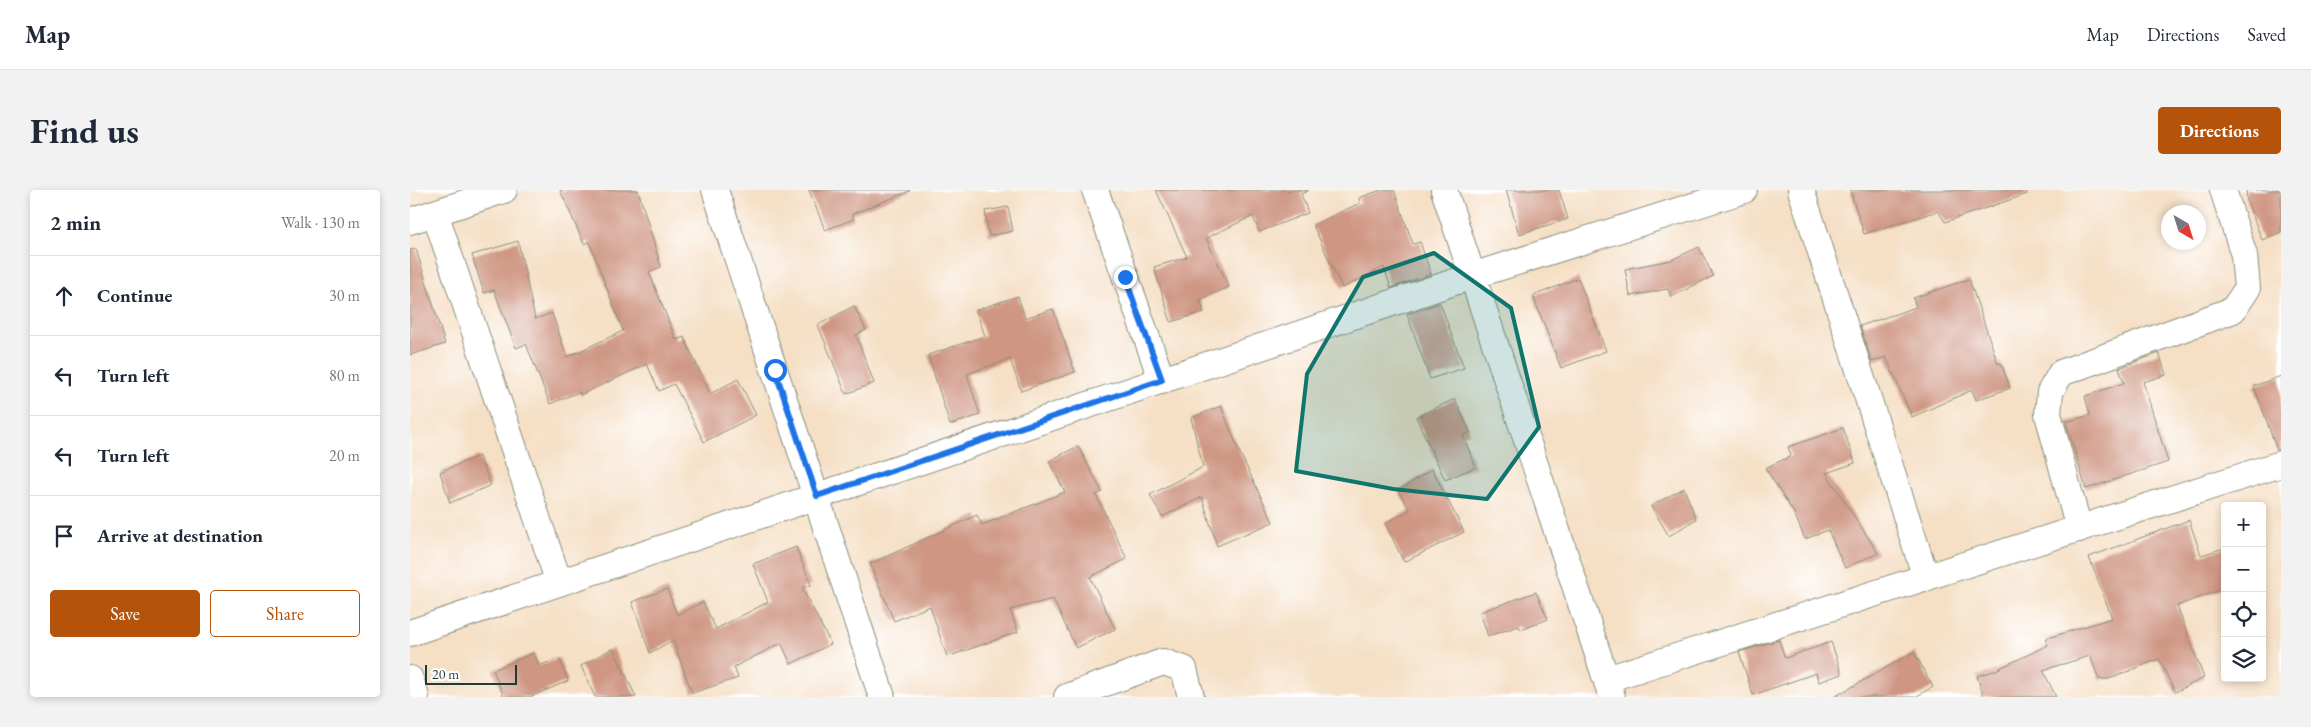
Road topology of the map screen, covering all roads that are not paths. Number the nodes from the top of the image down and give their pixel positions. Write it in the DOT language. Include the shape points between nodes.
graph roads {
  1 [pos="504,190"];
  2 [pos="715,190"];
  3 [pos="1095,190"];
  4 [pos="1444,190"];
  5 [pos="1744,190"];
  6 [pos="1801,190"];
  7 [pos="2222,190"];
  8 [pos="435,213"];
  9 [pos="410,221"];
  10 [pos="1472,276"];
  11 [pos="1162,380"];
  12 [pos="2279,471"];
  13 [pos="817,496"];
  14 [pos="2080,528"];
  15 [pos="1926,578"];
  16 [pos="558,583"];
  17 [pos="410,633"];
  18 [pos="410,679"];
  19 [pos="1610,688"];
  20 [pos="416,697"];
  21 [pos="882,697"];
  22 [pos="1067,697"];
  23 [pos="1191,697"];
  1 -- 8 [label="street"];
  2 -- 13 [label="street"];
  3 -- 11 [label="street"];
  4 -- 10 [label="street"];
  5 -- 10 [label="street"];
  6 -- 15 [label="street"];
  7 -- 14 [label="street" via="2244,256 2248,289 2233,310 2061,373 2050,392 2048,414"];
  8 -- 9 [label="street"];
  8 -- 16 [label="street"];
  10 -- 11 [label="street"];
  10 -- 19 [label="street"];
  11 -- 13 [label="street"];
  12 -- 14 [label="street"];
  13 -- 16 [label="street"];
  13 -- 21 [label="street"];
  14 -- 15 [label="street"];
  15 -- 19 [label="street"];
  16 -- 17 [label="street"];
  18 -- 20 [label="street"];
  22 -- 23 [label="street" via="1163,662 1184,669"];
}
